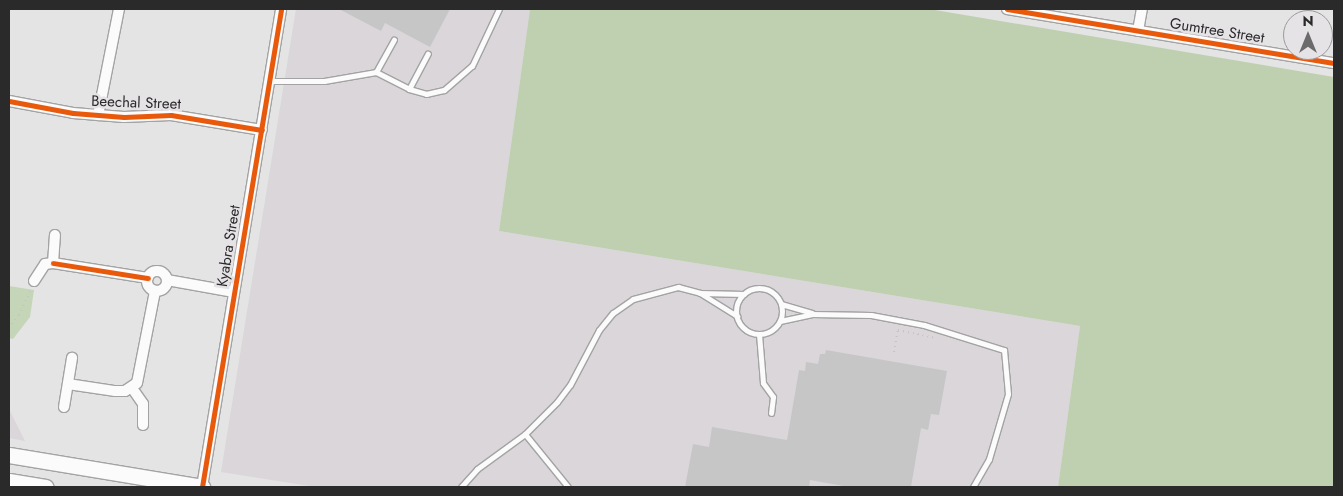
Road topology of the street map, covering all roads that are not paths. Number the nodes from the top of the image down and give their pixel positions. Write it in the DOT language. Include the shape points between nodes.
graph roads {
  1 [pos="119,9"];
  2 [pos="281,9"];
  3 [pos="499,9"];
  4 [pos="1007,9"];
  5 [pos="1142,9"];
  6 [pos="1138,31"];
  7 [pos="394,40"];
  8 [pos="428,54"];
  9 [pos="1334,63"];
  10 [pos="376,72"];
  11 [pos="270,80"];
  12 [pos="409,89"];
  13 [pos="9,101"];
  14 [pos="98,115"];
  15 [pos="262,130"];
  16 [pos="55,235"];
  17 [pos="53,263"];
  18 [pos="148,278"];
  19 [pos="167,280"];
  20 [pos="34,282"];
  21 [pos="155,291"];
  22 [pos="234,292"];
  23 [pos="700,293"];
  24 [pos="744,294"];
  25 [pos="781,304"];
  26 [pos="812,314"];
  27 [pos="737,316"];
  28 [pos="780,321"];
  29 [pos="759,334"];
  30 [pos="72,358"];
  31 [pos="68,384"];
  32 [pos="132,388"];
  33 [pos="64,407"];
  34 [pos="771,413"];
  35 [pos="142,426"];
  36 [pos="525,434"];
  37 [pos="9,456"];
  38 [pos="9,481"];
  39 [pos="46,487"];
  40 [pos="202,487"];
  41 [pos="461,487"];
  42 [pos="568,487"];
  43 [pos="973,487"];
  1 -- 14 [label="street"];
  2 -- 11 [label="street, Kyabra Street"];
  3 -- 12 [label="lane" via="477,59 452,85 436,93"];
  4 -- 6 [label="street, Gumtree Street"];
  5 -- 6 [label="street"];
  6 -- 9 [label="street, Gumtree Street"];
  7 -- 10 [label="lane"];
  8 -- 12 [label="lane"];
  10 -- 11 [label="lane" via="324,81"];
  10 -- 12 [label="lane"];
  11 -- 15 [label="street, Kyabra Street"];
  13 -- 14 [label="street, Beechal Street"];
  14 -- 15 [label="street, Beechal Street" via="171,115"];
  15 -- 22 [label="street, Kyabra Street"];
  16 -- 17 [label="street"];
  17 -- 18 [label="street"];
  17 -- 20 [label="street" via="45,264"];
  18 -- 19 [label="street" via="158,271"];
  18 -- 21 [label="street" via="150,287"];
  19 -- 21 [label="street" via="164,289"];
  19 -- 22 [label="street"];
  21 -- 32 [label="street" via="140,378"];
  22 -- 40 [label="street, Kyabra Street"];
  23 -- 24 [label="lane"];
  23 -- 27 [label="lane"];
  23 -- 36 [label="lane" via="678,287 656,290 613,313 599,330 570,385"];
  24 -- 25 [label="lane" via="755,288 767,289 778,297"];
  24 -- 27 [label="lane" via="738,303"];
  25 -- 26 [label="lane"];
  25 -- 28 [label="lane"];
  26 -- 28 [label="lane"];
  26 -- 43 [label="lane" via="899,320 1004,350 1008,394 989,459"];
  27 -- 29 [label="lane" via="745,329"];
  28 -- 29 [label="lane" via="772,330"];
  29 -- 34 [label="lane" via="763,383 773,397"];
  30 -- 31 [label="street"];
  31 -- 32 [label="street" via="115,391"];
  31 -- 33 [label="street"];
  32 -- 35 [label="street" via="143,404"];
  36 -- 41 [label="lane" via="477,469"];
  36 -- 42 [label="lane"];
  37 -- 40 [label="main road"];
  38 -- 39 [label="main road"];
}
